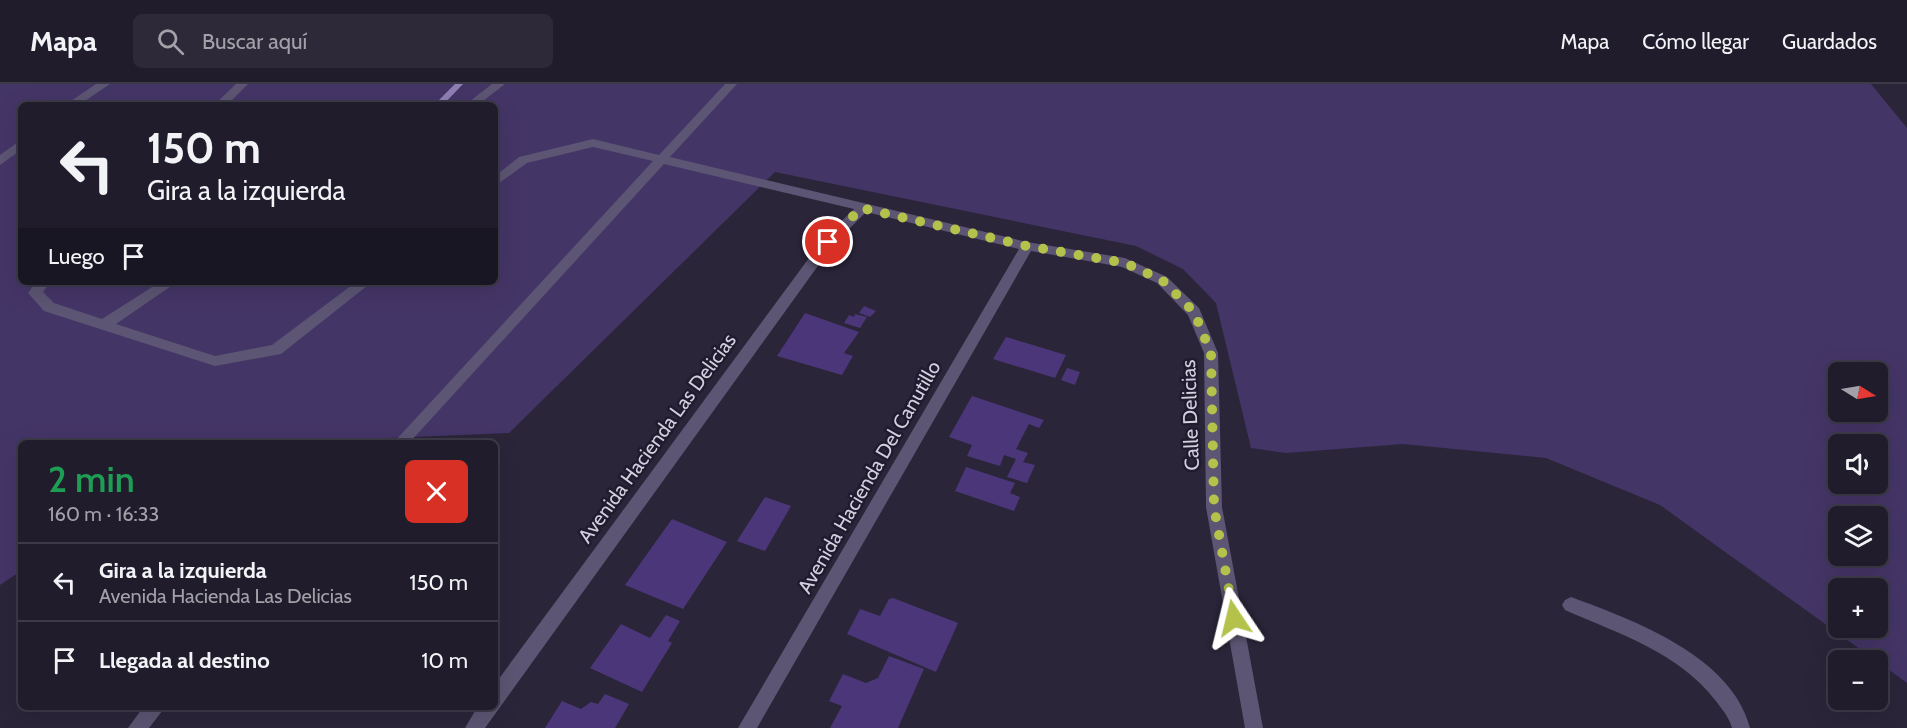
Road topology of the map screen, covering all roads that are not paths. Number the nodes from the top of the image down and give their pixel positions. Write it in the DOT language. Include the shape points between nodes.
graph roads {
  1 [pos="104,84"];
  2 [pos="242,84"];
  3 [pos="499,84"];
  4 [pos="730,84"];
  5 [pos="76,102"];
  6 [pos="223,102"];
  7 [pos="475,102"];
  8 [pos="18,146"];
  9 [pos="0,160"];
  10 [pos="662,160"];
  11 [pos="498,180"];
  12 [pos="861,208"];
  13 [pos="1027,246"];
  14 [pos="41,285"];
  15 [pos="165,285"];
  16 [pos="361,285"];
  17 [pos="103,325"];
  18 [pos="403,440"];
  19 [pos="1571,606"];
  20 [pos="498,695"];
  21 [pos="153,710"];
  22 [pos="486,710"];
  23 [pos="137,728"];
  24 [pos="474,728"];
  25 [pos="747,728"];
  26 [pos="1254,728"];
  27 [pos="1741,728"];
  1 -- 5 [label="street"];
  2 -- 6 [label="street"];
  3 -- 7 [label="street"];
  4 -- 10 [label="street"];
  8 -- 9 [label="street"];
  10 -- 11 [label="street, Calle Delicias" via="593,144 523,160"];
  10 -- 12 [label="street, Calle Delicias"];
  10 -- 18 [label="street"];
  12 -- 13 [label="street, Calle Delicias"];
  12 -- 20 [label="street, Avenida Hacienda Las Delicias" via="828,242"];
  13 -- 25 [label="street, Avenida Hacienda Del Canutillo"];
  13 -- 26 [label="street, Calle Delicias" via="1125,263 1162,280 1194,312 1211,353 1214,507"];
  14 -- 17 [label="street" via="35,293 49,307"];
  15 -- 17 [label="street"];
  16 -- 17 [label="street" via="276,350 215,361"];
  19 -- 27 [label="street" via="1680,653 1714,682 1739,718"];
  21 -- 23 [label="street"];
  22 -- 24 [label="street"];
}
